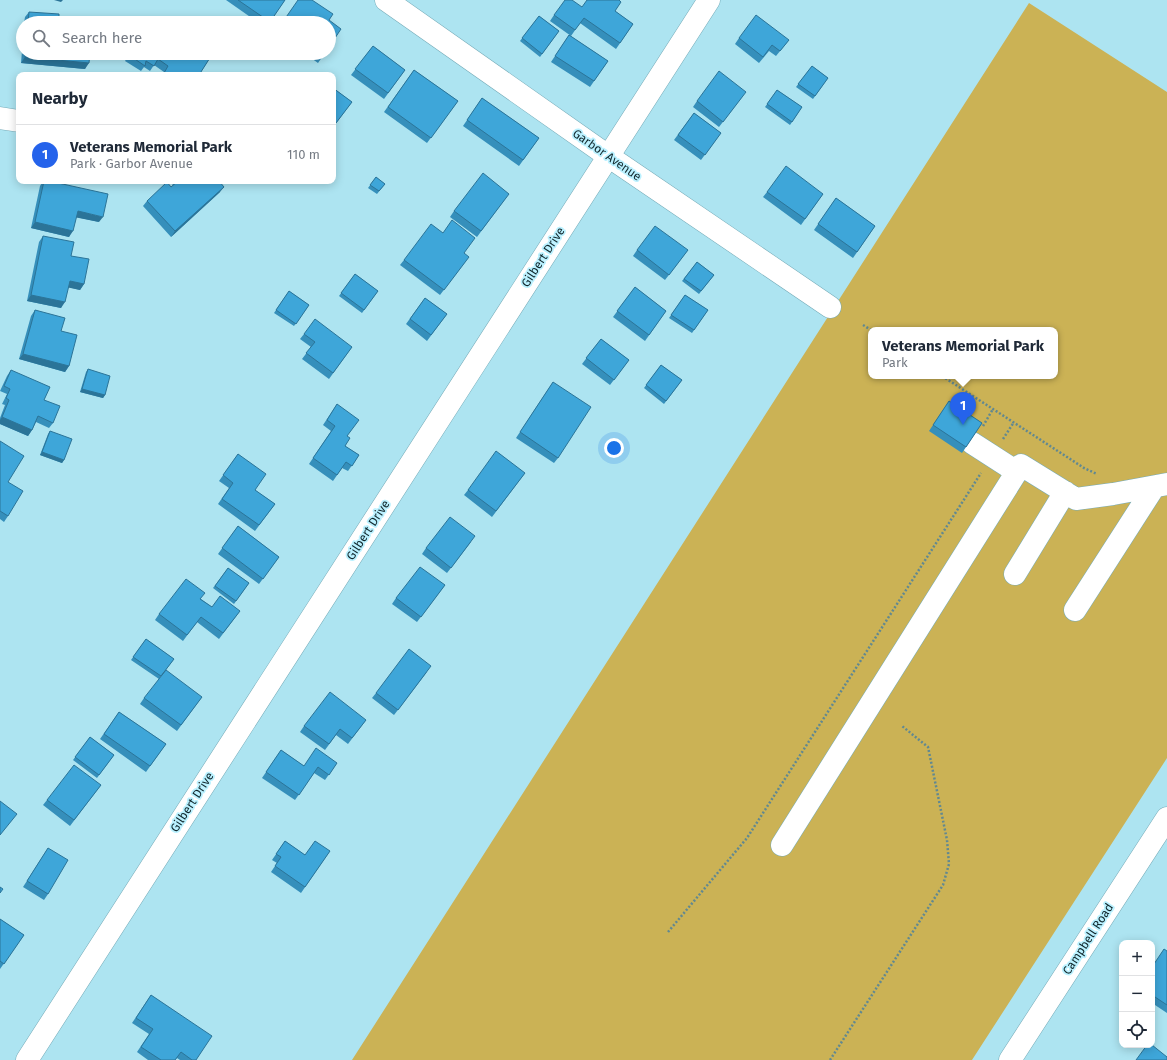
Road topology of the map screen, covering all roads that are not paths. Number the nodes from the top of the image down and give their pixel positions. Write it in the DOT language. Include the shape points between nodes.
graph roads {
  1 [pos="386,0"];
  2 [pos="709,0"];
  3 [pos="0,118"];
  4 [pos="16,121"];
  5 [pos="608,156"];
  6 [pos="830,306"];
  7 [pos="972,443"];
  8 [pos="1017,472"];
  9 [pos="1161,486"];
  10 [pos="1065,492"];
  11 [pos="1016,574"];
  12 [pos="1075,610"];
  13 [pos="1167,818"];
  14 [pos="782,845"];
  15 [pos="27,1060"];
  16 [pos="1010,1060"];
  1 -- 5 [label="street, Garbor Avenue"];
  2 -- 5 [label="street, Gilbert Drive"];
  3 -- 4 [label="street"];
  5 -- 6 [label="street, Garbor Avenue"];
  5 -- 15 [label="street, Gilbert Drive"];
  7 -- 8 [label="street"];
  8 -- 10 [label="street" via="1021,465"];
  8 -- 14 [label="street"];
  9 -- 10 [label="street" via="1076,499"];
  9 -- 12 [label="street"];
  10 -- 11 [label="street"];
  13 -- 16 [label="street, Campbell Road"];
}
